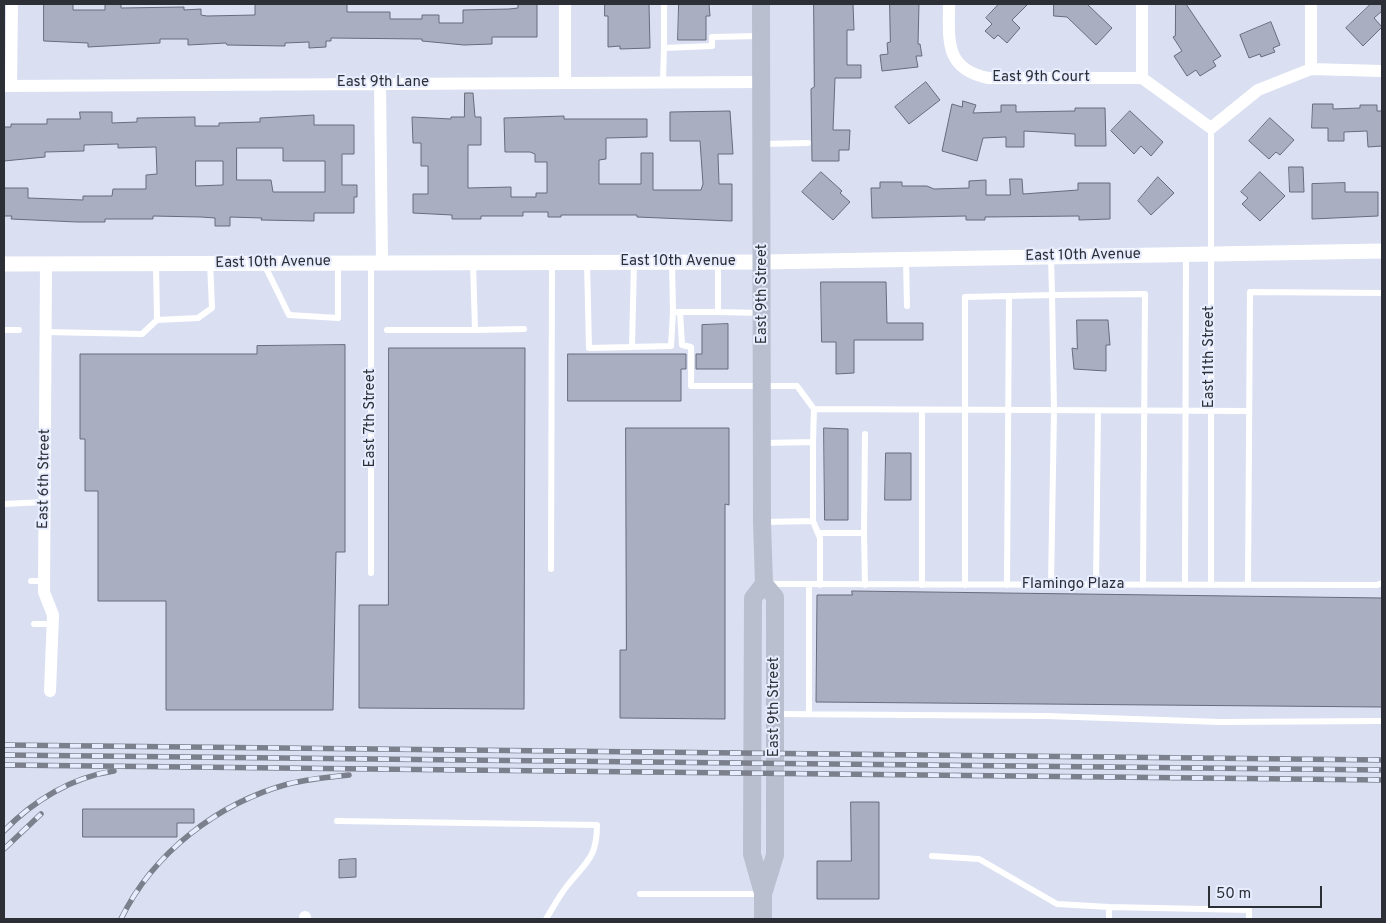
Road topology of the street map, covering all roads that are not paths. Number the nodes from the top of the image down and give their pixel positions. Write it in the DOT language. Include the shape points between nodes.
graph roads {
  1 [pos="12,4"];
  2 [pos="565,4"];
  3 [pos="664,4"];
  4 [pos="761,4"];
  5 [pos="949,4"];
  6 [pos="1142,4"];
  7 [pos="1311,4"];
  8 [pos="761,36"];
  9 [pos="664,48"];
  10 [pos="1311,69"];
  11 [pos="1382,71"];
  12 [pos="1142,78"];
  13 [pos="565,82"];
  14 [pos="662,82"];
  15 [pos="761,82"];
  16 [pos="380,83"];
  17 [pos="7,86"];
  18 [pos="1211,128"];
  19 [pos="808,143"];
  20 [pos="762,144"];
  21 [pos="1382,251"];
  22 [pos="1209,254"];
  23 [pos="1186,255"];
  24 [pos="1051,257"];
  25 [pos="906,259"];
  26 [pos="338,262"];
  27 [pos="376,262"];
  28 [pos="473,262"];
  29 [pos="552,262"];
  30 [pos="587,262"];
  31 [pos="634,262"];
  32 [pos="672,262"];
  33 [pos="718,262"];
  34 [pos="763,262"];
  35 [pos="210,263"];
  36 [pos="263,263"];
  37 [pos="4,264"];
  38 [pos="156,264"];
  39 [pos="46,265"];
  40 [pos="1382,293"];
  41 [pos="1052,295"];
  42 [pos="1009,296"];
  43 [pos="907,306"];
  44 [pos="673,312"];
  45 [pos="680,312"];
  46 [pos="718,312"];
  47 [pos="763,313"];
  48 [pos="157,320"];
  49 [pos="524,329"];
  50 [pos="4,330"];
  51 [pos="19,330"];
  52 [pos="387,330"];
  53 [pos="475,330"];
  54 [pos="46,332"];
  55 [pos="632,347"];
  56 [pos="763,385"];
  57 [pos="965,408"];
  58 [pos="814,409"];
  59 [pos="1009,409"];
  60 [pos="922,410"];
  61 [pos="1054,411"];
  62 [pos="1098,411"];
  63 [pos="1144,411"];
  64 [pos="1210,411"];
  65 [pos="1249,411"];
  66 [pos="1186,412"];
  67 [pos="865,434"];
  68 [pos="814,442"];
  69 [pos="763,443"];
  70 [pos="45,502"];
  71 [pos="4,504"];
  72 [pos="813,521"];
  73 [pos="762,522"];
  74 [pos="864,532"];
  75 [pos="818,533"];
  76 [pos="551,569"];
  77 [pos="371,573"];
  78 [pos="31,581"];
  79 [pos="44,581"];
  80 [pos="1382,583"];
  81 [pos="764,584"];
  82 [pos="809,585"];
  83 [pos="820,585"];
  84 [pos="865,585"];
  85 [pos="922,585"];
  86 [pos="965,585"];
  87 [pos="1007,585"];
  88 [pos="1052,585"];
  89 [pos="1096,585"];
  90 [pos="1143,585"];
  91 [pos="1185,585"];
  92 [pos="1211,585"];
  93 [pos="1248,585"];
  94 [pos="34,624"];
  95 [pos="52,624"];
  96 [pos="50,691"];
  97 [pos="775,714"];
  98 [pos="810,714"];
  99 [pos="1382,721"];
  100 [pos="337,822"];
  101 [pos="932,856"];
  102 [pos="640,894"];
  103 [pos="764,894"];
  104 [pos="1109,907"];
  105 [pos="546,919"];
  106 [pos="763,919"];
  107 [pos="1109,919"];
  108 [pos="1249,919"];
  1 -- 17 [label="street"];
  2 -- 13 [label="street"];
  3 -- 9 [label="lane"];
  4 -- 8 [label="main road, East 9th Street"];
  5 -- 12 [label="street, East 9th Court" via="951,52 958,64 972,75 988,78"];
  6 -- 12 [label="street"];
  7 -- 10 [label="street"];
  8 -- 9 [label="lane" via="712,37 712,46"];
  8 -- 15 [label="main road, East 9th Street"];
  9 -- 14 [label="lane"];
  10 -- 11 [label="street"];
  10 -- 18 [label="street" via="1258,90"];
  12 -- 18 [label="street"];
  13 -- 14 [label="street, East 9th Lane"];
  13 -- 16 [label="street, East 9th Lane"];
  14 -- 15 [label="street, East 9th Lane"];
  15 -- 20 [label="main road, East 9th Street"];
  16 -- 17 [label="street, East 9th Lane"];
  16 -- 27 [label="street, East 7th Street"];
  18 -- 22 [label="lane, East 11th Street"];
  19 -- 20 [label="lane"];
  20 -- 34 [label="main road, East 9th Street"];
  21 -- 22 [label="street, East 10th Avenue"];
  22 -- 23 [label="street, East 10th Avenue"];
  22 -- 64 [label="lane, East 11th Street"];
  23 -- 24 [label="street, East 10th Avenue"];
  23 -- 66 [label="lane"];
  24 -- 25 [label="street, East 10th Avenue"];
  24 -- 41 [label="lane"];
  25 -- 34 [label="street, East 10th Avenue"];
  25 -- 43 [label="lane"];
  26 -- 27 [label="street, East 10th Avenue"];
  26 -- 36 [label="street, East 10th Avenue"];
  26 -- 36 [label="lane" via="338,318 289,315"];
  27 -- 28 [label="street, East 10th Avenue"];
  27 -- 77 [label="lane, East 7th Street"];
  28 -- 29 [label="street, East 10th Avenue"];
  28 -- 53 [label="lane"];
  29 -- 30 [label="street, East 10th Avenue"];
  29 -- 76 [label="lane"];
  30 -- 31 [label="street, East 10th Avenue"];
  30 -- 55 [label="lane" via="589,348"];
  31 -- 32 [label="street, East 10th Avenue"];
  31 -- 55 [label="lane"];
  32 -- 33 [label="street, East 10th Avenue"];
  32 -- 44 [label="lane"];
  33 -- 34 [label="street, East 10th Avenue"];
  33 -- 46 [label="lane"];
  34 -- 47 [label="main road, East 9th Street"];
  35 -- 36 [label="street, East 10th Avenue"];
  35 -- 38 [label="street, East 10th Avenue"];
  35 -- 48 [label="lane" via="212,308 198,318"];
  37 -- 39 [label="street, East 10th Avenue"];
  38 -- 39 [label="street, East 10th Avenue"];
  38 -- 48 [label="lane"];
  39 -- 54 [label="street, East 6th Street"];
  40 -- 65 [label="lane" via="1250,292"];
  41 -- 42 [label="lane"];
  41 -- 61 [label="lane"];
  41 -- 63 [label="lane" via="1145,294"];
  42 -- 57 [label="lane" via="966,297"];
  42 -- 59 [label="lane"];
  44 -- 45 [label="lane"];
  44 -- 55 [label="lane" via="671,346"];
  45 -- 46 [label="lane"];
  45 -- 56 [label="lane" via="682,345 691,347 691,386"];
  46 -- 47 [label="lane"];
  47 -- 56 [label="main road, East 9th Street"];
  48 -- 54 [label="lane" via="142,334"];
  49 -- 53 [label="lane"];
  50 -- 51 [label="lane"];
  52 -- 53 [label="lane"];
  54 -- 70 [label="street, East 6th Street"];
  56 -- 58 [label="lane" via="796,386"];
  56 -- 69 [label="main road, East 9th Street"];
  57 -- 59 [label="lane"];
  57 -- 60 [label="lane"];
  57 -- 86 [label="lane"];
  58 -- 60 [label="lane"];
  58 -- 68 [label="lane"];
  59 -- 61 [label="lane"];
  59 -- 87 [label="lane"];
  60 -- 85 [label="lane"];
  61 -- 62 [label="lane"];
  61 -- 88 [label="lane"];
  62 -- 63 [label="lane"];
  62 -- 89 [label="lane"];
  63 -- 66 [label="lane"];
  63 -- 90 [label="lane"];
  64 -- 65 [label="lane"];
  64 -- 66 [label="lane"];
  64 -- 92 [label="lane, East 11th Street"];
  65 -- 93 [label="lane"];
  66 -- 91 [label="lane"];
  67 -- 74 [label="lane"];
  68 -- 69 [label="lane"];
  68 -- 72 [label="lane"];
  69 -- 73 [label="main road, East 9th Street"];
  70 -- 71 [label="lane"];
  70 -- 79 [label="street, East 6th Street"];
  72 -- 73 [label="lane"];
  72 -- 75 [label="lane"];
  73 -- 81 [label="main road, East 9th Street"];
  74 -- 75 [label="lane"];
  74 -- 84 [label="lane"];
  75 -- 83 [label="lane"];
  78 -- 79 [label="lane"];
  79 -- 95 [label="street, East 6th Street" via="44,592 53,615"];
  80 -- 93 [label="lane, Flamingo Plaza"];
  81 -- 82 [label="lane, Flamingo Plaza"];
  81 -- 97 [label="main road, East 9th Street" via="775,597"];
  81 -- 103 [label="main road, East 9th Street" via="753,598 752,854"];
  82 -- 83 [label="lane, Flamingo Plaza"];
  82 -- 98 [label="lane"];
  83 -- 84 [label="lane, Flamingo Plaza"];
  84 -- 85 [label="lane, Flamingo Plaza"];
  85 -- 86 [label="lane, Flamingo Plaza"];
  86 -- 87 [label="lane, Flamingo Plaza"];
  87 -- 88 [label="lane, Flamingo Plaza"];
  88 -- 89 [label="lane, Flamingo Plaza"];
  89 -- 90 [label="lane, Flamingo Plaza"];
  90 -- 91 [label="lane, Flamingo Plaza"];
  91 -- 92 [label="lane, Flamingo Plaza"];
  92 -- 93 [label="lane, Flamingo Plaza"];
  94 -- 95 [label="lane"];
  95 -- 96 [label="street, East 6th Street"];
  97 -- 98 [label="lane"];
  97 -- 103 [label="main road, East 9th Street" via="775,854"];
  98 -- 99 [label="lane" via="1047,716 1220,722"];
  100 -- 105 [label="lane" via="597,825 597,844 592,857"];
  101 -- 104 [label="lane" via="978,859 1058,904"];
  102 -- 103 [label="lane"];
  103 -- 106 [label="main road"];
  104 -- 107 [label="lane"];
  104 -- 108 [label="lane" via="1249,910"];
}
